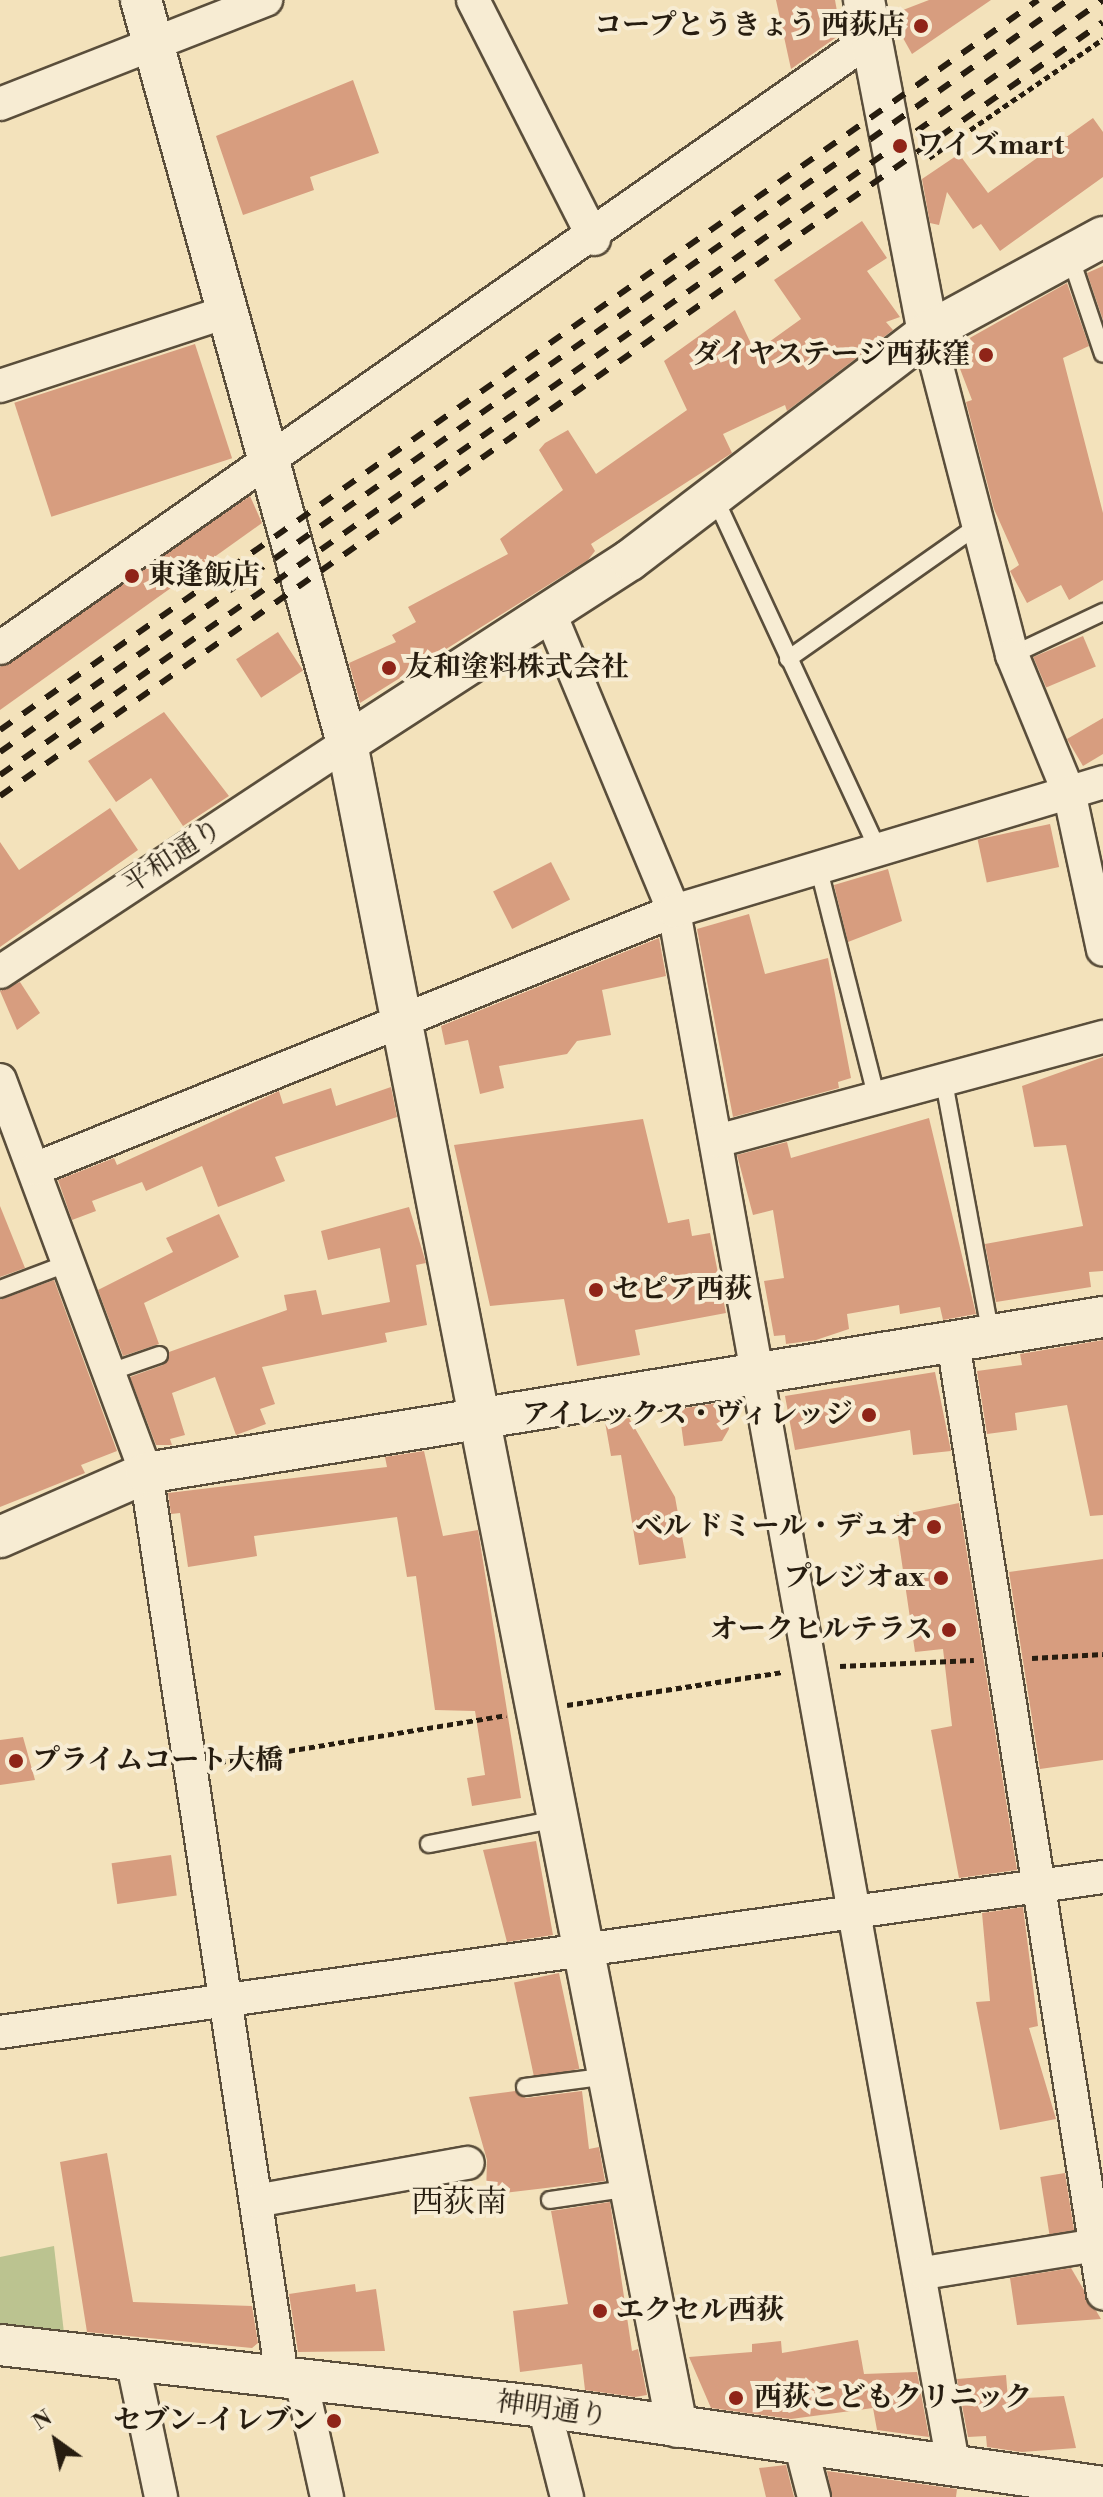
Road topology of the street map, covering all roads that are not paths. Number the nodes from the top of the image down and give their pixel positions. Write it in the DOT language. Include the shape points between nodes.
graph roads {
  1 [pos="141,0"];
  2 [pos="266,0"];
  3 [pos="473,0"];
  4 [pos="864,0"];
  5 [pos="870,39"];
  6 [pos="153,44"];
  7 [pos="0,104"];
  8 [pos="594,239"];
  9 [pos="1086,245"];
  10 [pos="226,312"];
  11 [pos="928,332"];
  12 [pos="1103,354"];
  13 [pos="0,386"];
  14 [pos="269,465"];
  15 [pos="714,495"];
  16 [pos="977,526"];
  17 [pos="1103,612"];
  18 [pos="551,616"];
  19 [pos="0,648"];
  20 [pos="1012,655"];
  21 [pos="788,659"];
  22 [pos="347,743"];
  23 [pos="1103,782"];
  24 [pos="1070,796"];
  25 [pos="879,852"];
  26 [pos="819,870"];
  27 [pos="674,911"];
  28 [pos="1103,950"];
  29 [pos="0,972"];
  30 [pos="399,1023"];
  31 [pos="1103,1037"];
  32 [pos="0,1080"];
  33 [pos="944,1082"];
  34 [pos="877,1100"];
  35 [pos="717,1141"];
  36 [pos="35,1169"];
  37 [pos="71,1262"];
  38 [pos="0,1289"];
  39 [pos="1103,1317"];
  40 [pos="992,1336"];
  41 [pos="953,1342"];
  42 [pos="159,1355"];
  43 [pos="758,1368"];
  44 [pos="110,1372"];
  45 [pos="480,1417"];
  46 [pos="146,1473"];
  47 [pos="0,1537"];
  48 [pos="560,1818"];
  49 [pos="429,1844"];
  50 [pos="1103,1877"];
  51 [pos="1037,1887"];
  52 [pos="856,1909"];
  53 [pos="585,1945"];
  54 [pos="226,2001"];
  55 [pos="0,2032"];
  56 [pos="611,2076"];
  57 [pos="525,2087"];
  58 [pos="468,2163"];
  59 [pos="632,2188"];
  60 [pos="550,2200"];
  61 [pos="256,2201"];
  62 [pos="1099,2245"];
  63 [pos="924,2273"];
  64 [pos="1103,2293"];
  65 [pos="0,2345"];
  66 [pos="133,2364"];
  67 [pos="292,2378"];
  68 [pos="544,2407"];
  69 [pos="677,2427"];
  70 [pos="800,2443"];
  71 [pos="976,2476"];
  72 [pos="1103,2487"];
  73 [pos="161,2497"];
  74 [pos="327,2497"];
  75 [pos="567,2497"];
  76 [pos="814,2497"];
  1 -- 6 [label="street"];
  2 -- 6 [label="street"];
  3 -- 8 [label="street"];
  4 -- 5 [label="street"];
  5 -- 8 [label="street"];
  5 -- 11 [label="street"];
  6 -- 7 [label="street"];
  6 -- 10 [label="street"];
  8 -- 14 [label="street"];
  9 -- 11 [label="street"];
  9 -- 12 [label="lane"];
  10 -- 13 [label="street"];
  10 -- 14 [label="street"];
  11 -- 15 [label="street"];
  11 -- 16 [label="street"];
  14 -- 19 [label="street"];
  14 -- 22 [label="street"];
  15 -- 18 [label="street"];
  15 -- 21 [label="lane"];
  16 -- 20 [label="street"];
  16 -- 21 [label="lane"];
  17 -- 20 [label="lane"];
  18 -- 22 [label="street"];
  18 -- 27 [label="street"];
  20 -- 24 [label="street"];
  21 -- 25 [label="lane"];
  22 -- 29 [label="street, 平和通り"];
  22 -- 30 [label="street"];
  23 -- 24 [label="street"];
  24 -- 25 [label="street"];
  24 -- 28 [label="street"];
  25 -- 26 [label="street"];
  26 -- 27 [label="street"];
  26 -- 34 [label="lane"];
  27 -- 30 [label="street"];
  27 -- 35 [label="street"];
  30 -- 36 [label="street"];
  30 -- 45 [label="street"];
  31 -- 33 [label="street"];
  32 -- 36 [label="street"];
  33 -- 34 [label="street"];
  33 -- 40 [label="lane"];
  34 -- 35 [label="street"];
  35 -- 43 [label="street"];
  36 -- 37 [label="street"];
  37 -- 38 [label="lane"];
  37 -- 44 [label="street"];
  39 -- 40 [label="street"];
  40 -- 41 [label="street"];
  41 -- 43 [label="street"];
  41 -- 51 [label="street"];
  42 -- 44 [label="lane"];
  43 -- 45 [label="street"];
  43 -- 52 [label="street"];
  44 -- 46 [label="street"];
  45 -- 46 [label="street"];
  45 -- 48 [label="street"];
  46 -- 47 [label="street"];
  46 -- 54 [label="street"];
  48 -- 49 [label="lane"];
  48 -- 53 [label="street"];
  50 -- 51 [label="street"];
  51 -- 52 [label="street"];
  51 -- 62 [label="street"];
  52 -- 53 [label="street"];
  52 -- 63 [label="street"];
  53 -- 54 [label="street"];
  53 -- 56 [label="street"];
  54 -- 55 [label="street"];
  54 -- 61 [label="street"];
  56 -- 57 [label="lane"];
  56 -- 59 [label="street"];
  58 -- 61 [label="street"];
  59 -- 60 [label="lane"];
  59 -- 69 [label="street"];
  61 -- 67 [label="street"];
  62 -- 63 [label="street"];
  62 -- 64 [label="street"];
  63 -- 71 [label="street"];
  65 -- 66 [label="street, 神明通り"];
  66 -- 67 [label="street, 神明通り"];
  66 -- 73 [label="street"];
  67 -- 68 [label="street, 神明通り"];
  67 -- 74 [label="street"];
  68 -- 69 [label="street, 神明通り"];
  68 -- 75 [label="street"];
  69 -- 70 [label="street, 神明通り"];
  70 -- 71 [label="street, 神明通り"];
  70 -- 76 [label="street"];
  71 -- 72 [label="street, 神明通り"];
}
